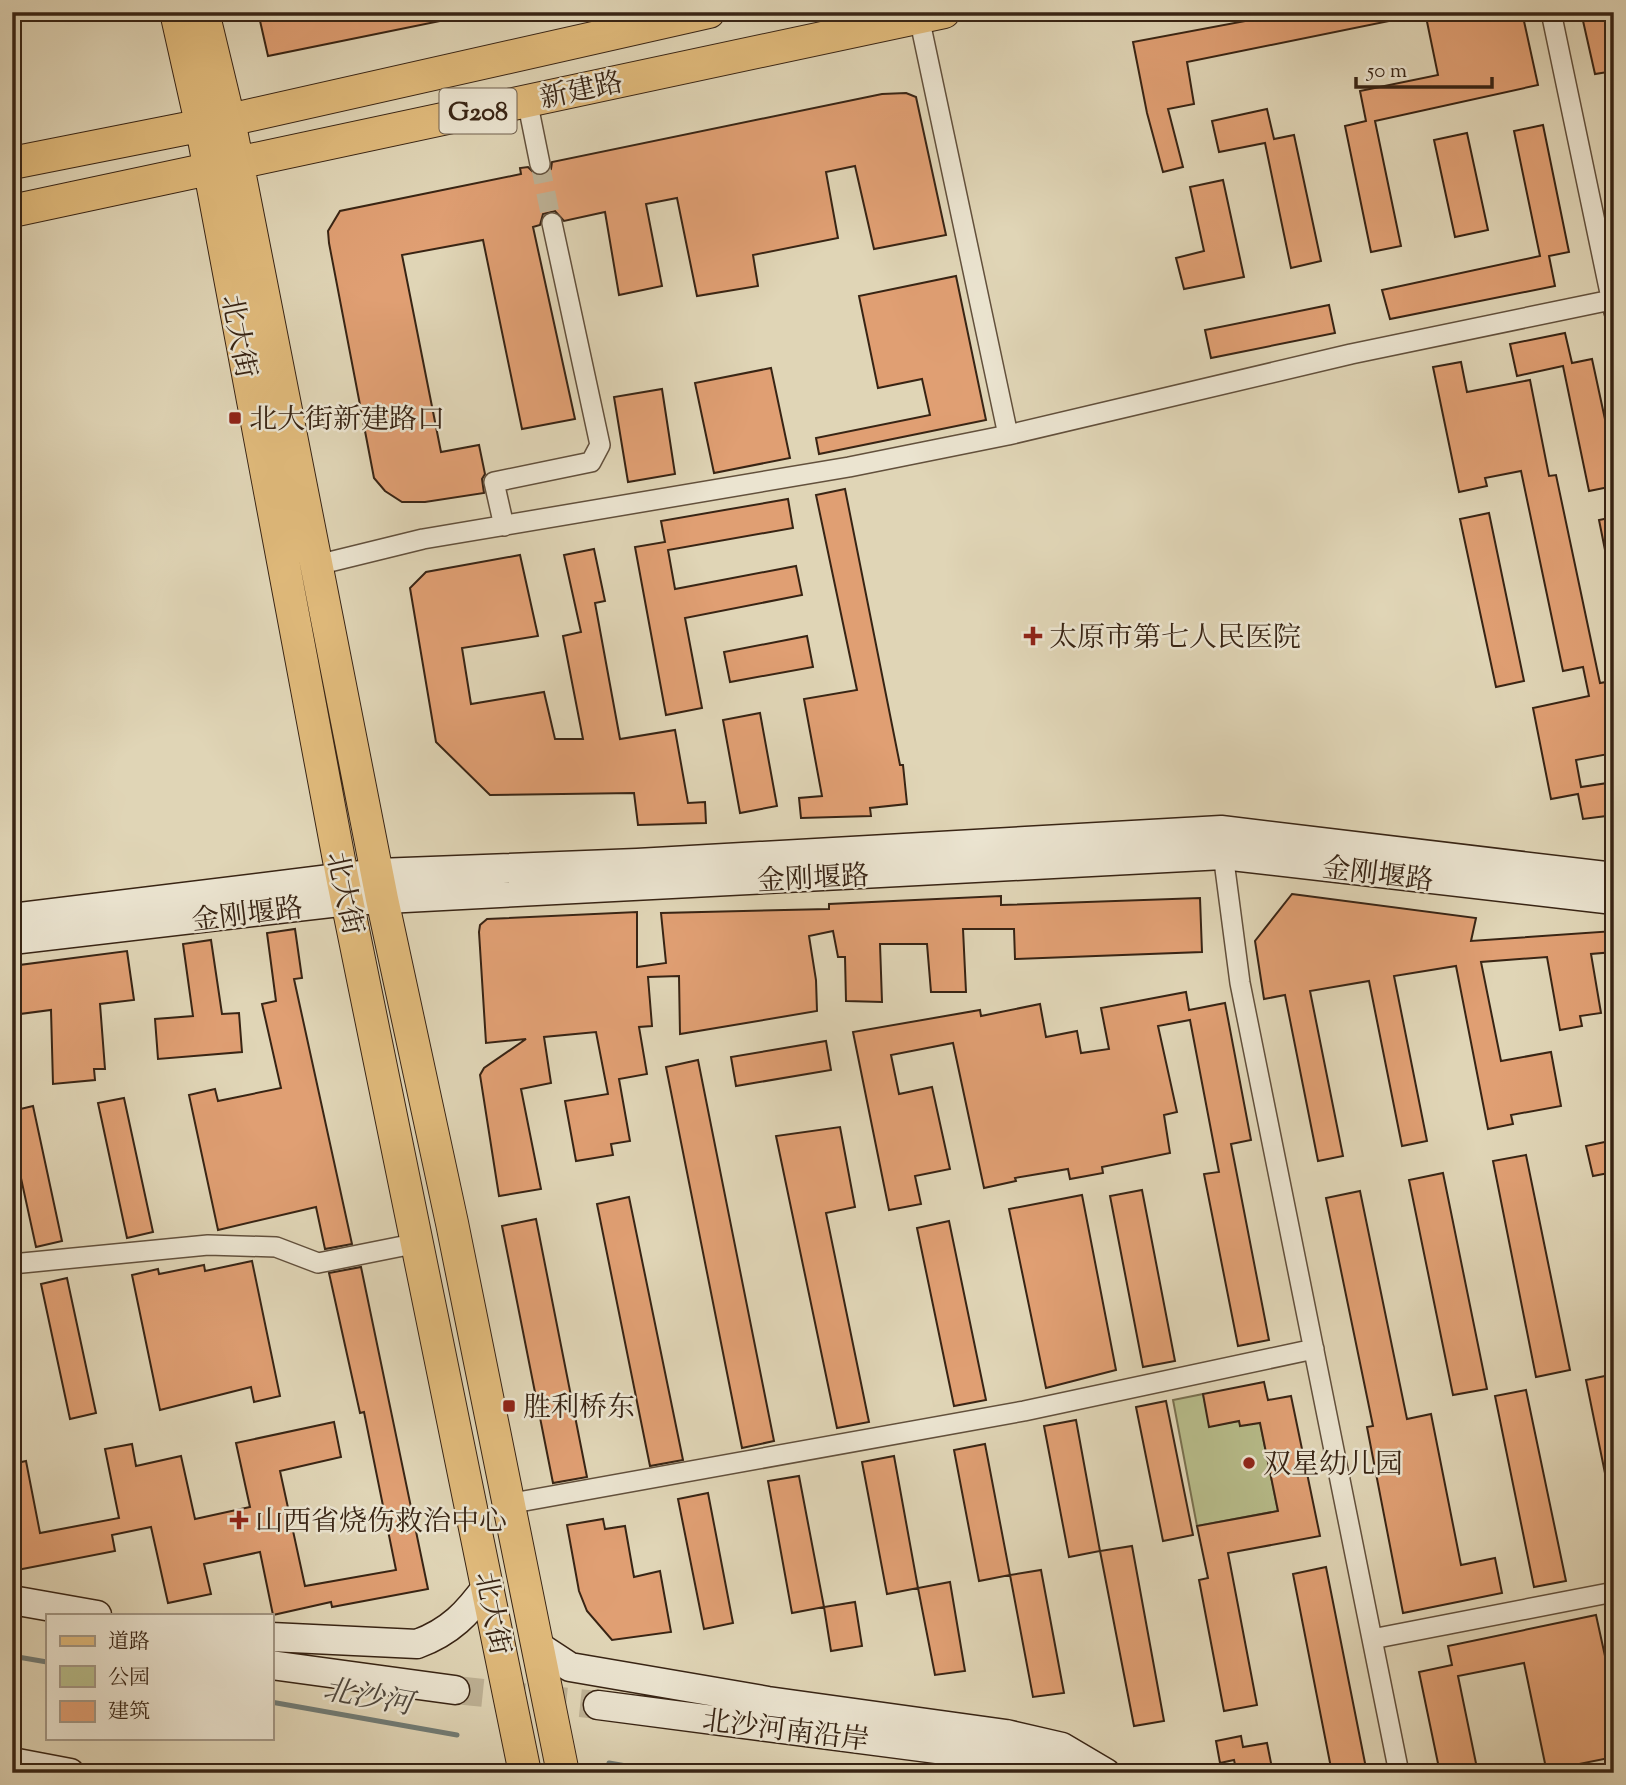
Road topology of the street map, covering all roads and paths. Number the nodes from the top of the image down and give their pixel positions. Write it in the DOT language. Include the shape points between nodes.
graph roads {
  1 [pos="176,12"];
  2 [pos="204,12"];
  3 [pos="709,12"];
  4 [pos="1551,12"];
  5 [pos="932,15"];
  6 [pos="527,100"];
  7 [pos="215,121"];
  8 [pos="12,163"];
  9 [pos="540,164"];
  10 [pos="223,166"];
  11 [pos="12,211"];
  12 [pos="552,223"];
  13 [pos="1612,307"];
  14 [pos="1008,436"];
  15 [pos="504,526"];
  16 [pos="317,565"];
  17 [pos="1222,842"];
  18 [pos="1614,877"];
  19 [pos="380,886"];
  20 [pos="345,889"];
  21 [pos="1614,900"];
  22 [pos="12,918"];
  23 [pos="12,940"];
  24 [pos="418,1243"];
  25 [pos="12,1264"];
  26 [pos="1314,1349"];
  27 [pos="508,1504"];
  28 [pos="488,1585"];
  29 [pos="1614,1592"];
  30 [pos="12,1600"];
  31 [pos="91,1614"];
  32 [pos="12,1618"];
  33 [pos="46,1624"];
  34 [pos="273,1637"];
  35 [pos="1372,1639"];
  36 [pos="538,1646"];
  37 [pos="273,1665"];
  38 [pos="455,1690"];
  39 [pos="598,1705"];
  40 [pos="12,1762"];
  41 [pos="70,1773"];
  42 [pos="525,1773"];
  43 [pos="563,1773"];
  44 [pos="1056,1773"];
  45 [pos="1106,1773"];
  46 [pos="1399,1773"];
  1 -- 7 [label="main road, 北大街"];
  2 -- 7 [label="main road"];
  3 -- 7 [label="main road, 新建路 / G208"];
  4 -- 13 [label="street"];
  5 -- 6 [label="main road, 新建路 / G208"];
  5 -- 14 [label="street"];
  6 -- 9 [label="street"];
  6 -- 10 [label="main road, 新建路 / G208"];
  7 -- 8 [label="main road, 新建路 / G208"];
  7 -- 10 [label="main road, 北大街"];
  10 -- 11 [label="main road, 新建路 / G208"];
  10 -- 16 [label="main road, 北大街"];
  10 -- 20 [label="main road, 北大街"];
  12 -- 15 [label="street" via="600,445 591,462 494,482"];
  13 -- 14 [label="street" via="1351,354"];
  14 -- 15 [label="street"];
  15 -- 16 [label="street" via="423,539"];
  16 -- 19 [label="main road, 北大街"];
  17 -- 18 [label="main road"];
  17 -- 19 [label="main road, 金刚堰路"];
  17 -- 21 [label="main road, 金刚堰路"];
  17 -- 26 [label="street" via="1240,983"];
  19 -- 20 [label="main road, 金刚堰路"];
  19 -- 27 [label="main road, 北大街"];
  20 -- 22 [label="main road"];
  20 -- 23 [label="main road, 金刚堰路"];
  20 -- 24 [label="main road, 北大街"];
  24 -- 25 [label="street" via="318,1263 276,1247 208,1245"];
  24 -- 28 [label="main road, 北大街"];
  26 -- 27 [label="street" via="1024,1411"];
  26 -- 35 [label="street"];
  27 -- 36 [label="main road, 北大街"];
  28 -- 34 [label="main road" via="466,1616 439,1636 417,1644"];
  28 -- 42 [label="main road, 北大街"];
  29 -- 35 [label="street"];
  30 -- 31 [label="main road"];
  32 -- 33 [label="main road"];
  35 -- 46 [label="street"];
  36 -- 43 [label="main road, 北大街"];
  36 -- 45 [label="main road" via="570,1667 768,1701 1006,1734 1062,1747"];
  37 -- 38 [label="main road"];
  39 -- 44 [label="main road, 北沙河南沿岸" via="983,1755"];
  40 -- 41 [label="main road"];
}
